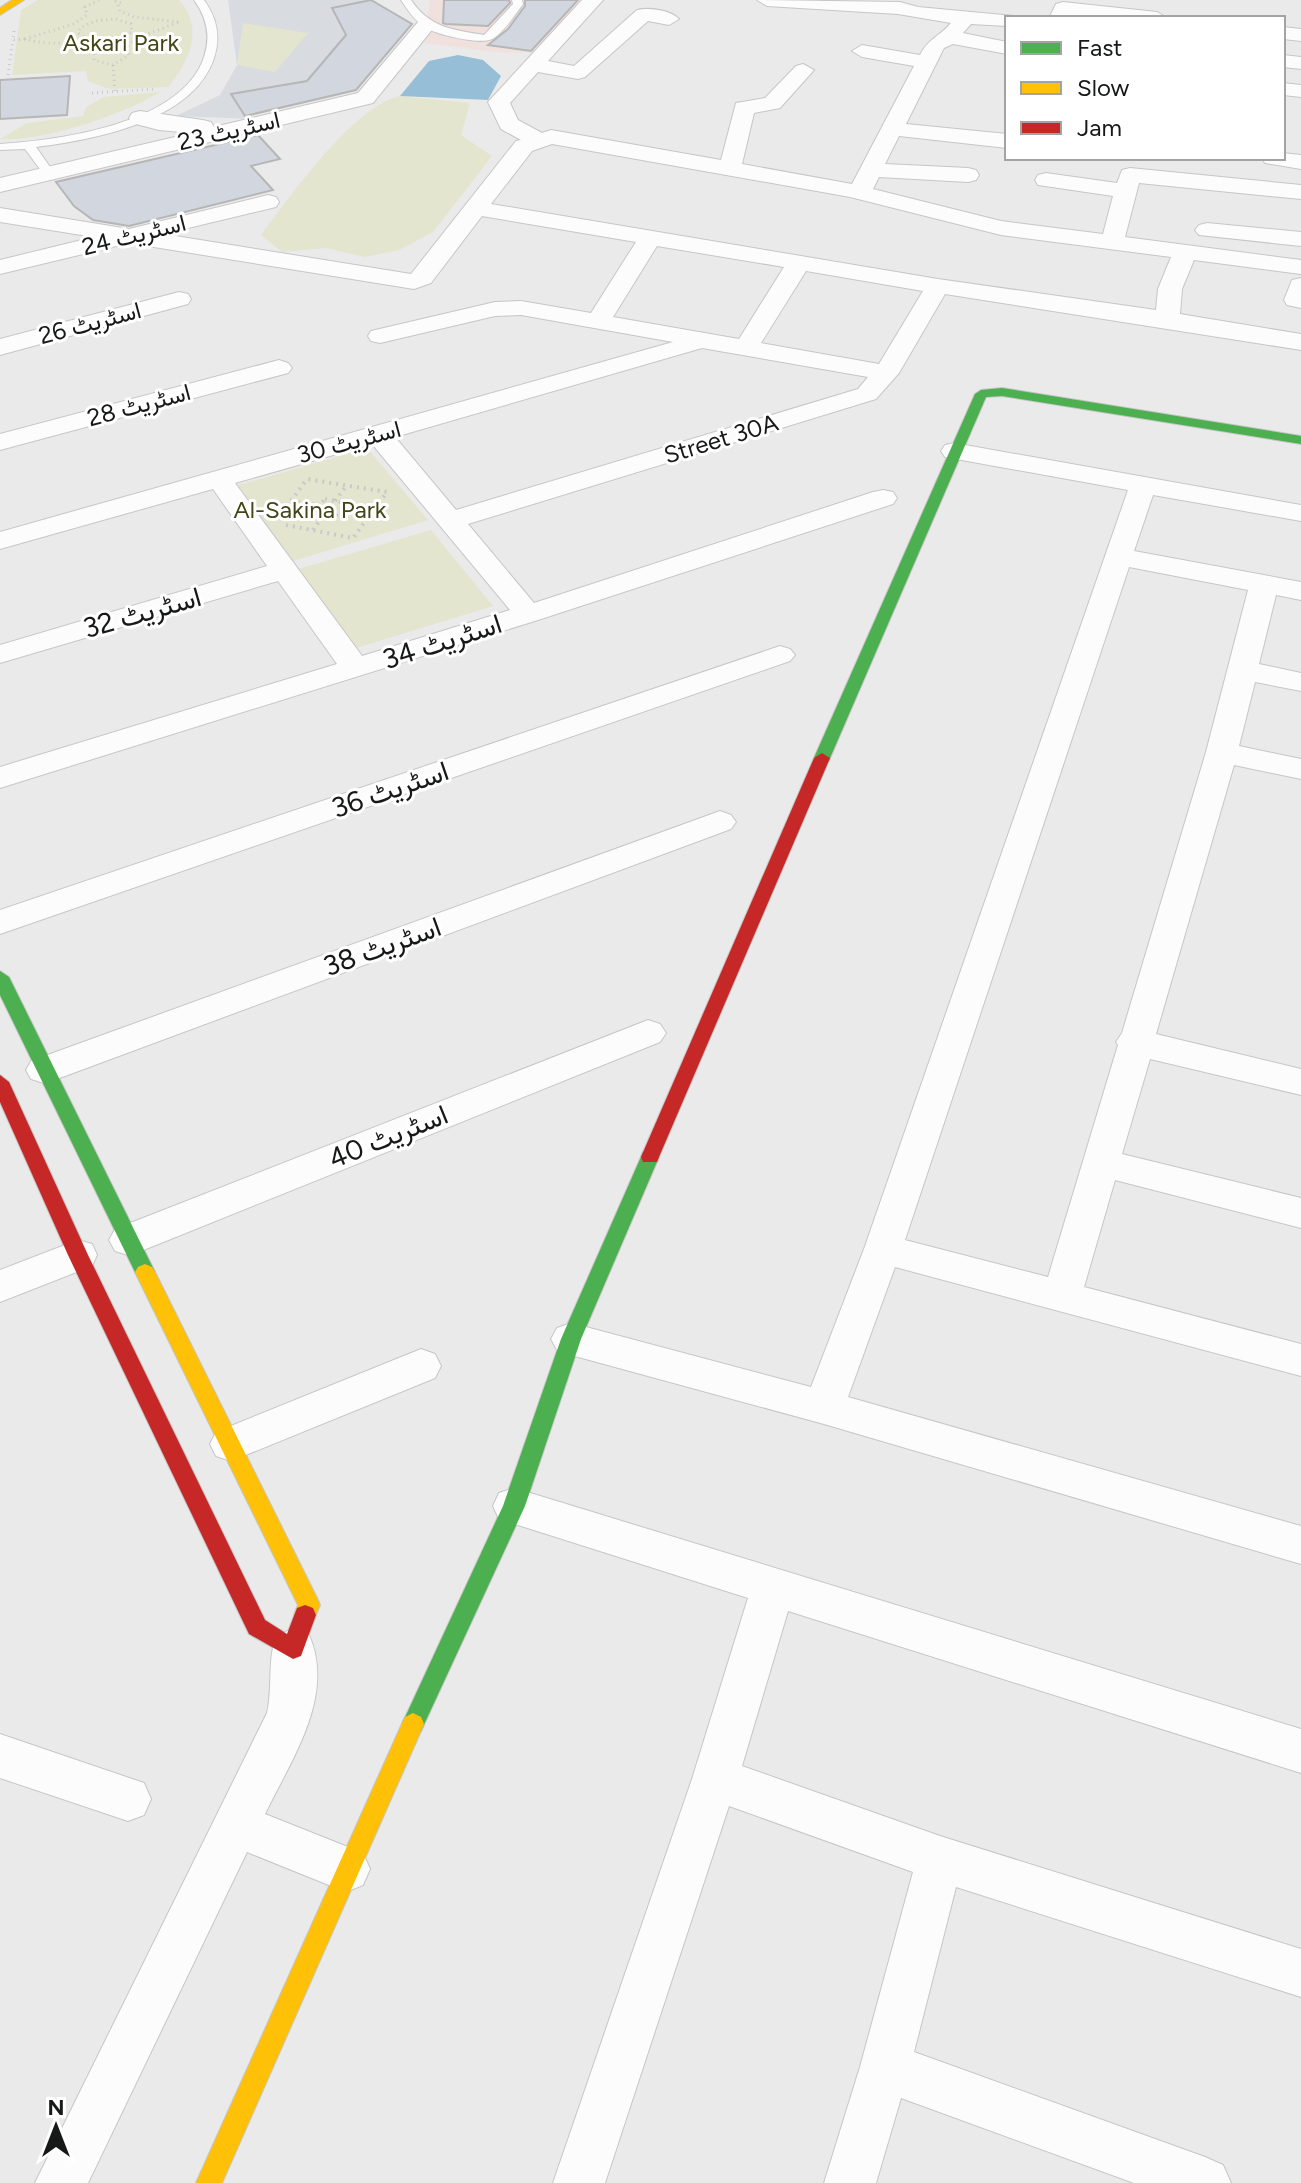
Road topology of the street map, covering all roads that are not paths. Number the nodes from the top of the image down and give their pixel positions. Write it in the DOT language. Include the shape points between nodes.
graph roads {
  1 [pos="19,0"];
  2 [pos="199,0"];
  3 [pos="406,0"];
  4 [pos="517,0"];
  5 [pos="593,0"];
  6 [pos="767,0"];
  7 [pos="908,5"];
  8 [pos="0,12"];
  9 [pos="1060,16"];
  10 [pos="1138,16"];
  11 [pos="965,18"];
  12 [pos="669,19"];
  13 [pos="1005,20"];
  14 [pos="425,26"];
  15 [pos="950,37"];
  16 [pos="1005,48"];
  17 [pos="862,51"];
  18 [pos="927,62"];
  19 [pos="536,65"];
  20 [pos="803,70"];
  21 [pos="140,118"];
  22 [pos="894,129"];
  23 [pos="232,130"];
  24 [pos="537,139"];
  25 [pos="1005,141"];
  26 [pos="29,146"];
  27 [pos="0,147"];
  28 [pos="730,168"];
  29 [pos="871,170"];
  30 [pos="49,174"];
  31 [pos="968,175"];
  32 [pos="1129,175"];
  33 [pos="1046,180"];
  34 [pos="0,185"];
  35 [pos="1301,192"];
  36 [pos="859,193"];
  37 [pos="268,202"];
  38 [pos="476,208"];
  39 [pos="0,215"];
  40 [pos="127,236"];
  41 [pos="651,237"];
  42 [pos="1184,239"];
  43 [pos="1301,239"];
  44 [pos="1112,243"];
  45 [pos="799,262"];
  46 [pos="0,267"];
  47 [pos="1301,267"];
  48 [pos="1301,285"];
  49 [pos="938,286"];
  50 [pos="179,299"];
  51 [pos="1301,301"];
  52 [pos="1167,319"];
  53 [pos="598,321"];
  54 [pos="380,336"];
  55 [pos="696,340"];
  56 [pos="1301,342"];
  57 [pos="0,347"];
  58 [pos="746,348"];
  59 [pos="279,368"];
  60 [pos="886,373"];
  61 [pos="378,434"];
  62 [pos="1301,440"];
  63 [pos="0,442"];
  64 [pos="954,451"];
  65 [pos="219,479"];
  66 [pos="1143,485"];
  67 [pos="883,498"];
  68 [pos="1301,513"];
  69 [pos="450,521"];
  70 [pos="0,541"];
  71 [pos="1119,557"];
  72 [pos="283,570"];
  73 [pos="1264,584"];
  74 [pos="1301,591"];
  75 [pos="528,614"];
  76 [pos="0,654"];
  77 [pos="780,655"];
  78 [pos="355,668"];
  79 [pos="1242,670"];
  80 [pos="1301,682"];
  81 [pos="1222,752"];
  82 [pos="1301,769"];
  83 [pos="0,778"];
  84 [pos="720,822"];
  85 [pos="0,922"];
  86 [pos="0,977"];
  87 [pos="6,1001"];
  88 [pos="648,1033"];
  89 [pos="1134,1042"];
  90 [pos="44,1070"];
  91 [pos="1301,1082"];
  92 [pos="0,1084"];
  93 [pos="1102,1163"];
  94 [pos="1301,1213"];
  95 [pos="128,1240"];
  96 [pos="883,1249"];
  97 [pos="78,1255"];
  98 [pos="0,1286"];
  99 [pos="1062,1296"];
  100 [pos="571,1339"];
  101 [pos="1301,1360"];
  102 [pos="421,1366"];
  103 [pos="824,1407"];
  104 [pos="231,1444"];
  105 [pos="514,1506"];
  106 [pos="1301,1545"];
  107 [pos="773,1587"];
  108 [pos="293,1649"];
  109 [pos="1301,1751"];
  110 [pos="0,1756"];
  111 [pos="715,1779"];
  112 [pos="128,1799"];
  113 [pos="236,1825"];
  114 [pos="940,1859"];
  115 [pos="346,1869"];
  116 [pos="1301,1973"];
  117 [pos="885,2067"];
  118 [pos="61,2183"];
  119 [pos="209,2183"];
  120 [pos="579,2183"];
  121 [pos="850,2183"];
  122 [pos="1205,2183"];
  1 -- 8 [label="street"];
  2 -- 21 [label="lane" via="207,10 212,36 200,78 190,90"];
  3 -- 14 [label="lane"];
  4 -- 14 [label="lane" via="489,37"];
  5 -- 19 [label="street"];
  6 -- 7 [label="street"];
  7 -- 11 [label="street"];
  9 -- 10 [label="street" via="1063,8"];
  11 -- 13 [label="street"];
  11 -- 15 [label="street"];
  12 -- 19 [label="street" via="644,14 578,73"];
  14 -- 23 [label="street, اسٹریٹ 23" via="365,98"];
  15 -- 16 [label="street"];
  15 -- 18 [label="street" via="936,44"];
  17 -- 18 [label="street"];
  18 -- 22 [label="street"];
  19 -- 24 [label="street" via="499,102 509,124"];
  20 -- 28 [label="street" via="772,103 744,108"];
  21 -- 23 [label="street"];
  21 -- 26 [label="lane"];
  22 -- 25 [label="street"];
  22 -- 29 [label="street"];
  23 -- 30 [label="street, اسٹریٹ 23"];
  24 -- 28 [label="street" via="551,137"];
  24 -- 38 [label="street" via="524,146"];
  26 -- 27 [label="lane"];
  26 -- 30 [label="lane"];
  28 -- 36 [label="street"];
  29 -- 31 [label="street"];
  29 -- 36 [label="street"];
  30 -- 34 [label="street, اسٹریٹ 23"];
  32 -- 33 [label="street"];
  32 -- 35 [label="street"];
  32 -- 44 [label="street"];
  36 -- 44 [label="street" via="1001,228"];
  37 -- 40 [label="street, اسٹریٹ 24"];
  38 -- 40 [label="street" via="414,282"];
  38 -- 41 [label="street"];
  39 -- 40 [label="street"];
  40 -- 46 [label="street, اسٹریٹ 24"];
  41 -- 45 [label="street"];
  41 -- 53 [label="street"];
  42 -- 43 [label="street"];
  42 -- 44 [label="street"];
  42 -- 47 [label="street"];
  42 -- 52 [label="street"];
  45 -- 49 [label="street"];
  45 -- 58 [label="street"];
  48 -- 51 [label="street" via="1296,300"];
  49 -- 52 [label="street"];
  49 -- 60 [label="street, Street 30A"];
  50 -- 57 [label="street, اسٹریٹ 26"];
  52 -- 56 [label="street"];
  53 -- 54 [label="street" via="521,308 495,309"];
  53 -- 55 [label="street"];
  55 -- 58 [label="street"];
  55 -- 61 [label="street, اسٹریٹ 30"];
  58 -- 60 [label="street"];
  59 -- 63 [label="street, اسٹریٹ 28"];
  60 -- 69 [label="street, Street 30A" via="867,394"];
  61 -- 65 [label="street, اسٹریٹ 30"];
  61 -- 69 [label="street"];
  62 -- 64 [label="street" via="1002,392 981,394"];
  64 -- 66 [label="street"];
  64 -- 100 [label="street"];
  65 -- 70 [label="street, اسٹریٹ 30"];
  65 -- 72 [label="street"];
  66 -- 68 [label="street"];
  66 -- 71 [label="street"];
  67 -- 75 [label="street, اسٹریٹ 34"];
  69 -- 75 [label="street"];
  71 -- 73 [label="street"];
  71 -- 96 [label="street"];
  72 -- 76 [label="street, اسٹریٹ 32"];
  72 -- 78 [label="street"];
  73 -- 74 [label="street"];
  73 -- 79 [label="street"];
  75 -- 78 [label="street, اسٹریٹ 34"];
  77 -- 85 [label="street, اسٹریٹ 36"];
  78 -- 83 [label="street, اسٹریٹ 34"];
  79 -- 80 [label="street"];
  79 -- 81 [label="street"];
  81 -- 82 [label="street"];
  81 -- 89 [label="street"];
  84 -- 90 [label="street, اسٹریٹ 38"];
  86 -- 87 [label="street"];
  87 -- 90 [label="street"];
  88 -- 95 [label="street, اسٹریٹ 40"];
  89 -- 91 [label="street"];
  89 -- 93 [label="street"];
  90 -- 95 [label="street"];
  92 -- 97 [label="street"];
  93 -- 94 [label="street"];
  93 -- 99 [label="street"];
  95 -- 104 [label="street"];
  96 -- 99 [label="street"];
  96 -- 103 [label="street"];
  97 -- 98 [label="street"];
  97 -- 108 [label="street" via="257,1627"];
  99 -- 101 [label="street"];
  100 -- 103 [label="street"];
  100 -- 105 [label="street"];
  102 -- 104 [label="street"];
  103 -- 106 [label="street"];
  104 -- 108 [label="street" via="309,1605"];
  105 -- 107 [label="street"];
  105 -- 115 [label="street"];
  107 -- 109 [label="street"];
  107 -- 111 [label="street"];
  108 -- 113 [label="street" via="297,1670 289,1716"];
  110 -- 112 [label="street"];
  111 -- 114 [label="street"];
  111 -- 120 [label="street"];
  113 -- 115 [label="street"];
  113 -- 118 [label="street"];
  114 -- 116 [label="street"];
  114 -- 117 [label="street"];
  115 -- 119 [label="street"];
  117 -- 121 [label="street"];
  117 -- 122 [label="street"];
}
